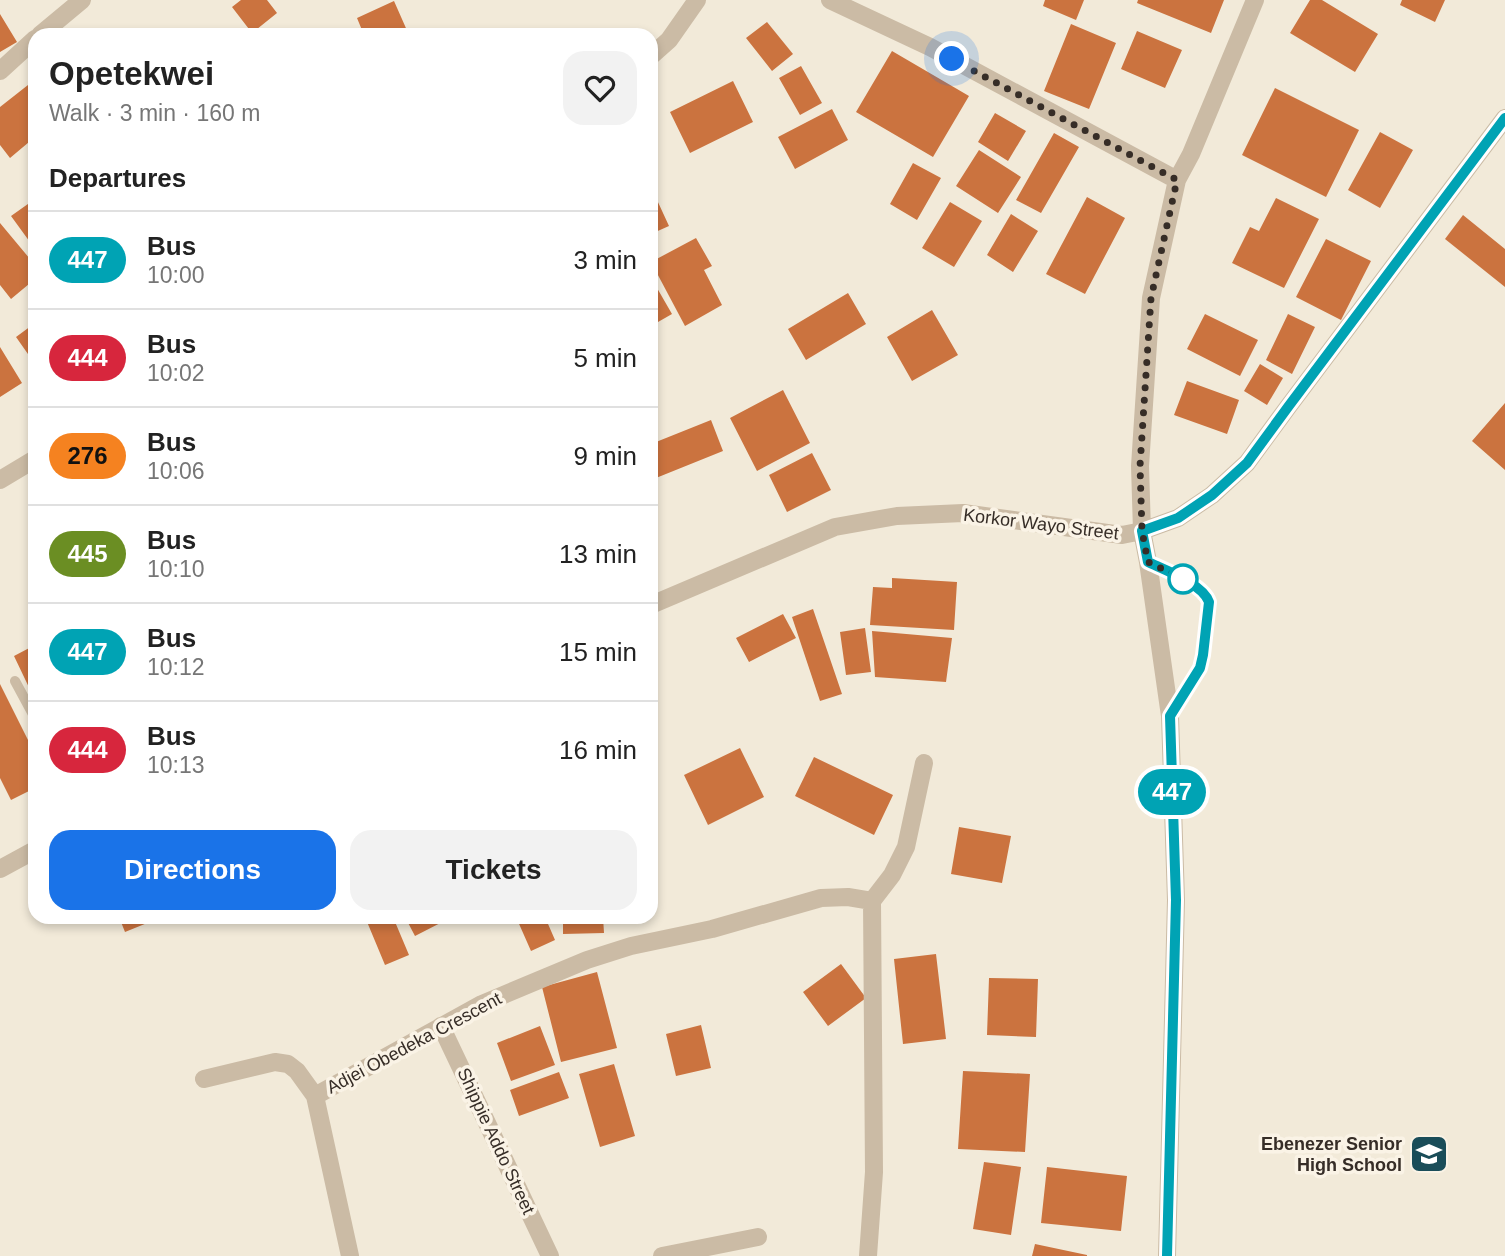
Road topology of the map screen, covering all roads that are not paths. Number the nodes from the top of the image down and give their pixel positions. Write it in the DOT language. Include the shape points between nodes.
graph roads {
  1 [pos="82,0"];
  2 [pos="697,0"];
  3 [pos="830,0"];
  4 [pos="1255,0"];
  5 [pos="48,28"];
  6 [pos="28,45"];
  7 [pos="658,49"];
  8 [pos="0,71"];
  9 [pos="1505,118"];
  10 [pos="1177,180"];
  11 [pos="28,463"];
  12 [pos="0,480"];
  13 [pos="1142,531"];
  14 [pos="1148,562"];
  15 [pos="658,602"];
  16 [pos="15,681"];
  17 [pos="28,705"];
  18 [pos="1170,716"];
  19 [pos="924,763"];
  20 [pos="28,854"];
  21 [pos="0,869"];
  22 [pos="872,901"];
  23 [pos="441,1026"];
  24 [pos="204,1079"];
  25 [pos="315,1096"];
  26 [pos="758,1237"];
  27 [pos="350,1256"];
  28 [pos="550,1256"];
  29 [pos="662,1256"];
  30 [pos="868,1256"];
  31 [pos="1167,1256"];
  1 -- 5 [label="street"];
  2 -- 7 [label="street"];
  3 -- 10 [label="street" via="930,47"];
  4 -- 10 [label="street"];
  6 -- 8 [label="street"];
  9 -- 13 [label="street, Korkor Wayo Street" via="1247,463 1178,518"];
  10 -- 13 [label="street" via="1151,298 1140,466"];
  11 -- 12 [label="street"];
  13 -- 14 [label="street"];
  13 -- 15 [label="street, Korkor Wayo Street" via="1122,535 963,513 897,516 835,527"];
  14 -- 18 [label="street"];
  14 -- 18 [label="lane" via="1206,594 1209,602 1200,668"];
  16 -- 17 [label="lane"];
  18 -- 31 [label="street" via="1176,900"];
  19 -- 22 [label="street" via="906,847"];
  20 -- 21 [label="street"];
  22 -- 23 [label="street, Adjei Obedeka Crescent" via="821,898 631,946 482,1004"];
  22 -- 30 [label="street" via="874,1172"];
  23 -- 25 [label="street, Adjei Obedeka Crescent"];
  23 -- 28 [label="street, Shippie Addo Street"];
  24 -- 25 [label="street" via="275,1062 298,1071"];
  25 -- 27 [label="street, Adjei Obedeka Crescent"];
  26 -- 29 [label="street"];
}
